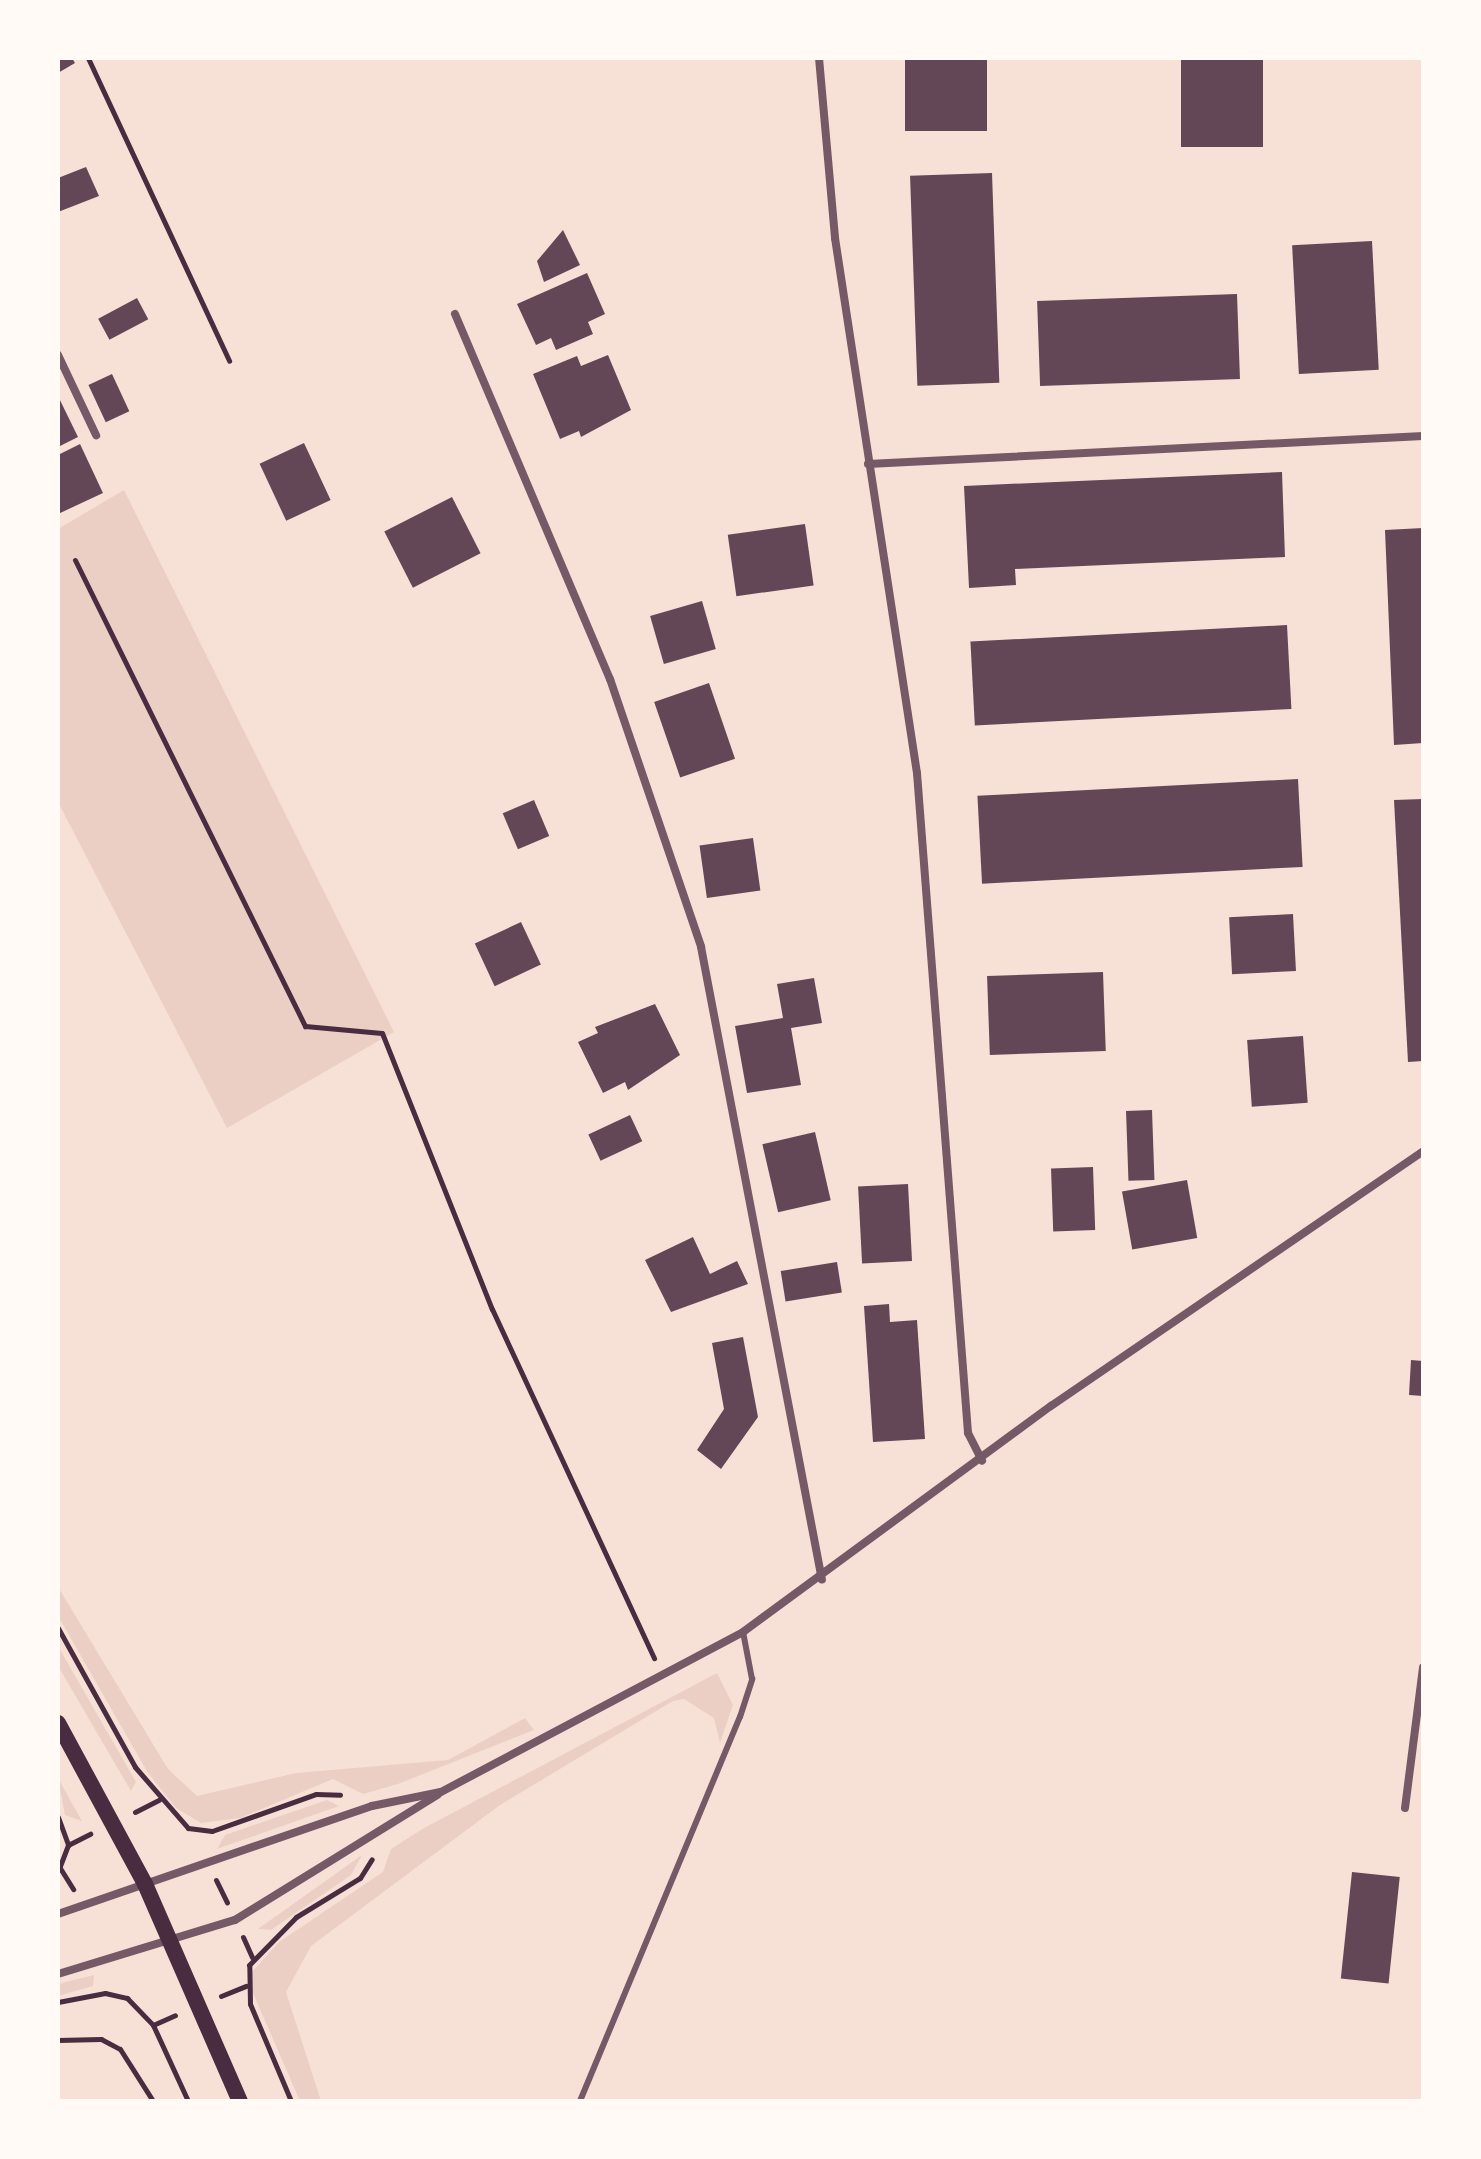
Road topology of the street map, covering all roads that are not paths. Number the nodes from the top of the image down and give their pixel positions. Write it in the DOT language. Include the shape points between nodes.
graph roads {
  1 [pos="819,58"];
  2 [pos="455,314"];
  3 [pos="58,355"];
  4 [pos="96,435"];
  5 [pos="1423,436"];
  6 [pos="868,464"];
  7 [pos="1423,1151"];
  8 [pos="982,1461"];
  9 [pos="822,1580"];
  10 [pos="743,1632"];
  11 [pos="1423,1667"];
  12 [pos="58,1723"];
  13 [pos="441,1792"];
  14 [pos="1405,1808"];
  15 [pos="145,1884"];
  16 [pos="58,1914"];
  17 [pos="171,1942"];
  18 [pos="58,1974"];
  19 [pos="240,2101"];
  20 [pos="580,2101"];
  1 -- 6 [label="street" via="835,238"];
  2 -- 9 [label="street" via="610,679 701,947"];
  3 -- 4 [label="street"];
  5 -- 6 [label="street"];
  6 -- 8 [label="street" via="917,773 968,1433"];
  7 -- 8 [label="street"];
  8 -- 9 [label="street"];
  9 -- 10 [label="street"];
  10 -- 13 [label="street"];
  10 -- 20 [label="lane" via="752,1679 740,1717"];
  11 -- 14 [label="street"];
  12 -- 15 [label="main road"];
  13 -- 15 [label="street" via="372,1806"];
  13 -- 17 [label="street" via="235,1920"];
  15 -- 16 [label="street"];
  15 -- 17 [label="main road"];
  17 -- 18 [label="street"];
  17 -- 19 [label="main road"];
}
